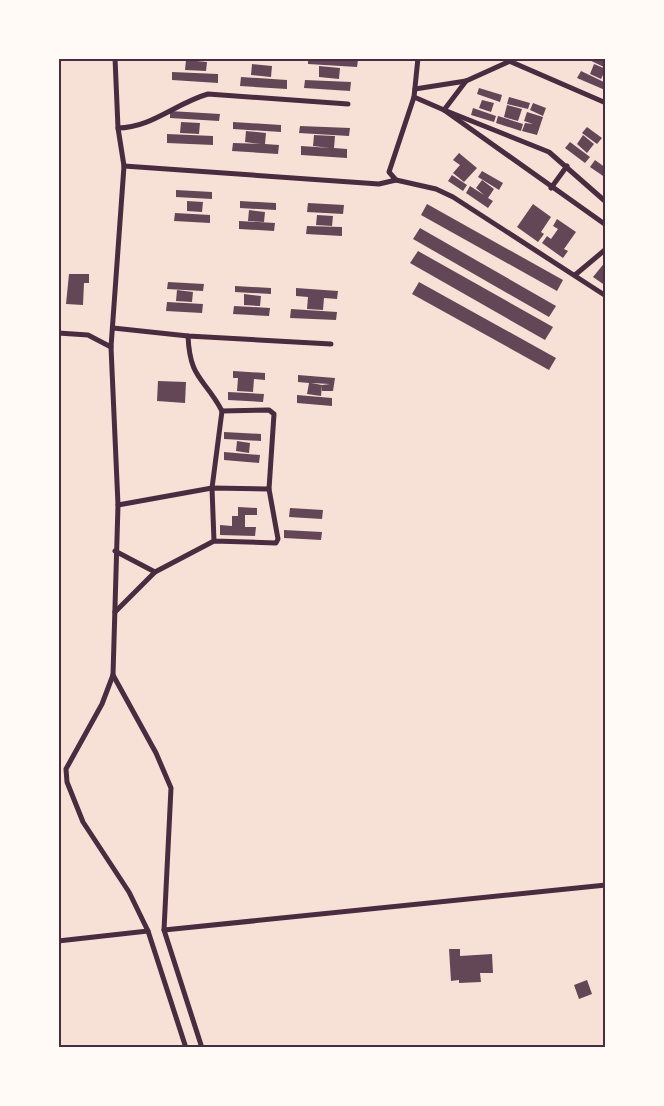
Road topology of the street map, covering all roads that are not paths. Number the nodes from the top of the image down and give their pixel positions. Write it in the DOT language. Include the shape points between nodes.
graph roads {
  1 [pos="115,58"];
  2 [pos="418,58"];
  3 [pos="502,58"];
  4 [pos="508,62"];
  5 [pos="466,81"];
  6 [pos="415,90"];
  7 [pos="414,97"];
  8 [pos="606,103"];
  9 [pos="348,104"];
  10 [pos="444,110"];
  11 [pos="118,128"];
  12 [pos="124,166"];
  13 [pos="567,166"];
  14 [pos="389,172"];
  15 [pos="396,180"];
  16 [pos="379,184"];
  17 [pos="551,188"];
  18 [pos="606,202"];
  19 [pos="606,225"];
  20 [pos="606,249"];
  21 [pos="575,275"];
  22 [pos="606,296"];
  23 [pos="113,328"];
  24 [pos="58,333"];
  25 [pos="188,336"];
  26 [pos="330,344"];
  27 [pos="111,348"];
  28 [pos="222,411"];
  29 [pos="212,488"];
  30 [pos="269,489"];
  31 [pos="118,505"];
  32 [pos="214,541"];
  33 [pos="115,551"];
  34 [pos="156,572"];
  35 [pos="114,612"];
  36 [pos="113,675"];
  37 [pos="606,885"];
  38 [pos="164,930"];
  39 [pos="148,932"];
  40 [pos="58,941"];
  41 [pos="186,1047"];
  42 [pos="202,1047"];
  1 -- 11 [label="street"];
  2 -- 6 [label="street"];
  3 -- 4 [label="street"];
  4 -- 5 [label="street"];
  4 -- 8 [label="street"];
  5 -- 6 [label="street"];
  5 -- 10 [label="street"];
  6 -- 7 [label="street"];
  7 -- 10 [label="street"];
  7 -- 14 [label="street"];
  9 -- 11 [label="street" via="208,94 189,99 143,124"];
  10 -- 13 [label="street" via="539,146"];
  10 -- 17 [label="street"];
  11 -- 12 [label="street"];
  12 -- 16 [label="street"];
  12 -- 23 [label="street"];
  13 -- 17 [label="street"];
  13 -- 18 [label="street"];
  14 -- 15 [label="street"];
  14 -- 16 [label="street"];
  15 -- 16 [label="street"];
  15 -- 21 [label="street" via="453,197"];
  17 -- 19 [label="street"];
  20 -- 21 [label="street"];
  21 -- 22 [label="street"];
  23 -- 25 [label="street"];
  23 -- 27 [label="street"];
  24 -- 27 [label="street" via="88,335"];
  25 -- 26 [label="street"];
  25 -- 28 [label="street" via="192,370"];
  27 -- 31 [label="street"];
  28 -- 29 [label="street"];
  28 -- 30 [label="street" via="269,410 274,414"];
  29 -- 30 [label="street"];
  29 -- 31 [label="street"];
  29 -- 32 [label="street"];
  30 -- 32 [label="street" via="276,543"];
  31 -- 33 [label="street"];
  32 -- 34 [label="street"];
  33 -- 34 [label="street"];
  33 -- 35 [label="street"];
  34 -- 35 [label="street"];
  35 -- 36 [label="street"];
  36 -- 38 [label="street" via="171,788"];
  36 -- 39 [label="street" via="102,704 66,769 67,782 83,822 129,892"];
  37 -- 38 [label="street"];
  38 -- 42 [label="street"];
  39 -- 40 [label="street"];
  39 -- 41 [label="street"];
}
